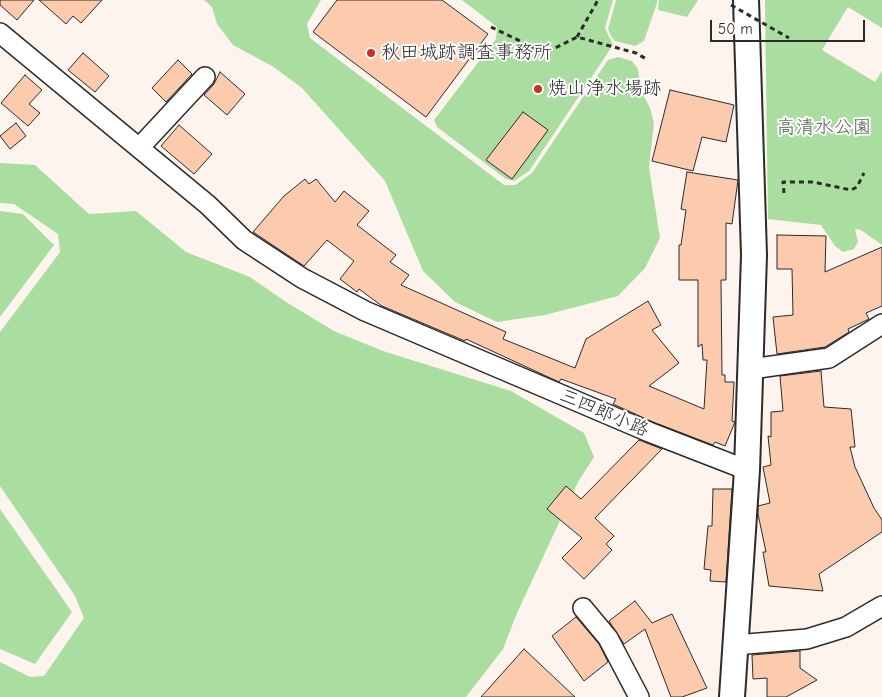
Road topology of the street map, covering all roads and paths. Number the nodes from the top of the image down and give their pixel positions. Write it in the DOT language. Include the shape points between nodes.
graph roads {
  1 [pos="598,0"];
  2 [pos="739,2"];
  3 [pos="491,27"];
  4 [pos="0,33"];
  5 [pos="577,37"];
  6 [pos="789,38"];
  7 [pos="648,60"];
  8 [pos="205,77"];
  9 [pos="139,148"];
  10 [pos="864,173"];
  11 [pos="784,193"];
  12 [pos="882,324"];
  13 [pos="751,369"];
  14 [pos="747,470"];
  15 [pos="882,606"];
  16 [pos="584,608"];
  17 [pos="735,645"];
  18 [pos="639,697"];
  19 [pos="732,697"];
  1 -- 5 [label="path"];
  2 -- 6 [label="path, bridge"];
  2 -- 13 [label="street" via="754,255"];
  3 -- 5 [label="path" via="545,53"];
  4 -- 9 [label="street, 三四郎小路"];
  5 -- 7 [label="path" via="636,53"];
  8 -- 9 [label="street"];
  9 -- 14 [label="street, 三四郎小路" via="208,205 244,240 302,278 365,310 649,432"];
  10 -- 11 [label="path" via="857,187 851,190 813,182 783,182"];
  12 -- 13 [label="street" via="829,358"];
  13 -- 14 [label="street"];
  14 -- 17 [label="street"];
  15 -- 17 [label="street" via="846,627 807,639"];
  16 -- 18 [label="street" via="608,638"];
  17 -- 19 [label="street"];
}
